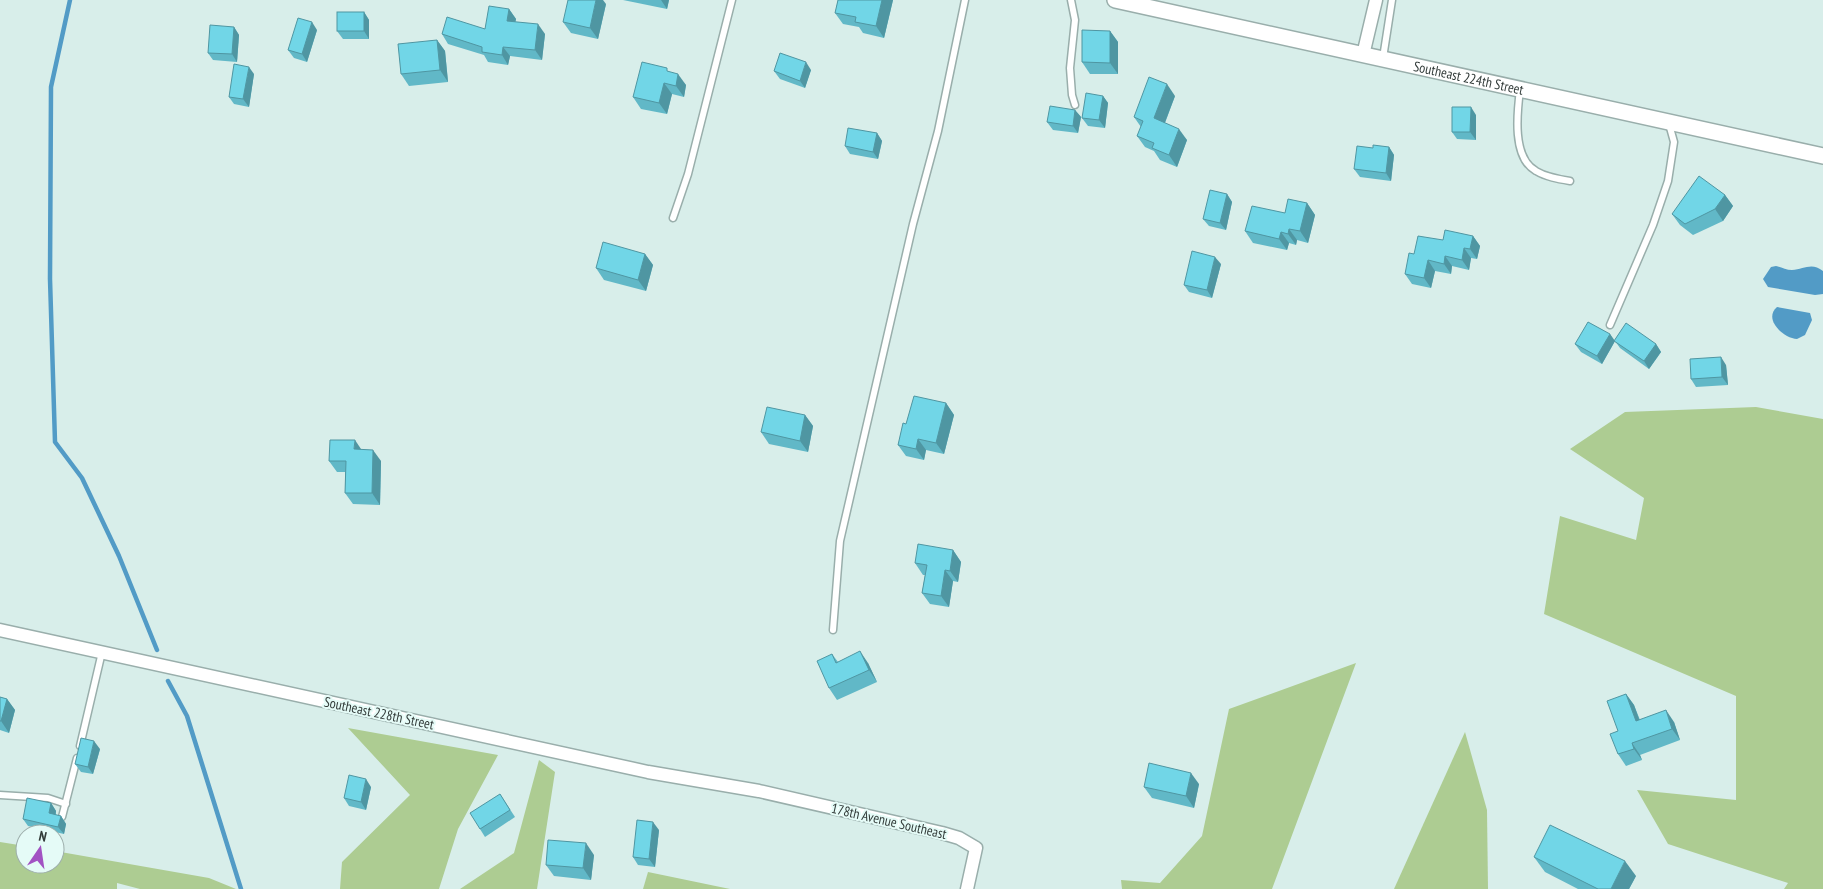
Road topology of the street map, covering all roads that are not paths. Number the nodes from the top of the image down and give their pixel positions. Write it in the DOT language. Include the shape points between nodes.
graph roads {
  1 [pos="732,0"];
  2 [pos="965,0"];
  3 [pos="1071,0"];
  4 [pos="1115,0"];
  5 [pos="1376,0"];
  6 [pos="1392,0"];
  7 [pos="1363,55"];
  8 [pos="1382,59"];
  9 [pos="1520,89"];
  10 [pos="1076,105"];
  11 [pos="1669,122"];
  12 [pos="1823,156"];
  13 [pos="1570,181"];
  14 [pos="673,218"];
  15 [pos="1610,325"];
  16 [pos="0,630"];
  17 [pos="833,630"];
  18 [pos="102,652"];
  19 [pos="759,791"];
  20 [pos="0,795"];
  21 [pos="66,804"];
  22 [pos="62,817"];
  23 [pos="967,889"];
  1 -- 14 [label="lane" via="688,174"];
  2 -- 17 [label="lane" via="938,131 840,541"];
  3 -- 10 [label="lane" via="1075,20 1070,68"];
  4 -- 7 [label="street, Southeast 224th Street"];
  5 -- 7 [label="street"];
  6 -- 8 [label="lane"];
  7 -- 8 [label="street, Southeast 224th Street"];
  8 -- 9 [label="street, Southeast 224th Street"];
  9 -- 11 [label="street, Southeast 224th Street"];
  9 -- 13 [label="lane" via="1517,122 1524,158 1534,170"];
  11 -- 12 [label="street, Southeast 224th Street"];
  11 -- 15 [label="lane" via="1674,142 1668,181"];
  16 -- 18 [label="street, Southeast 228th Street"];
  18 -- 19 [label="street, Southeast 228th Street" via="648,772"];
  18 -- 21 [label="lane"];
  19 -- 23 [label="street, 178th Avenue Southeast" via="959,838 976,848"];
  20 -- 21 [label="lane" via="48,798"];
  21 -- 22 [label="lane"];
}
